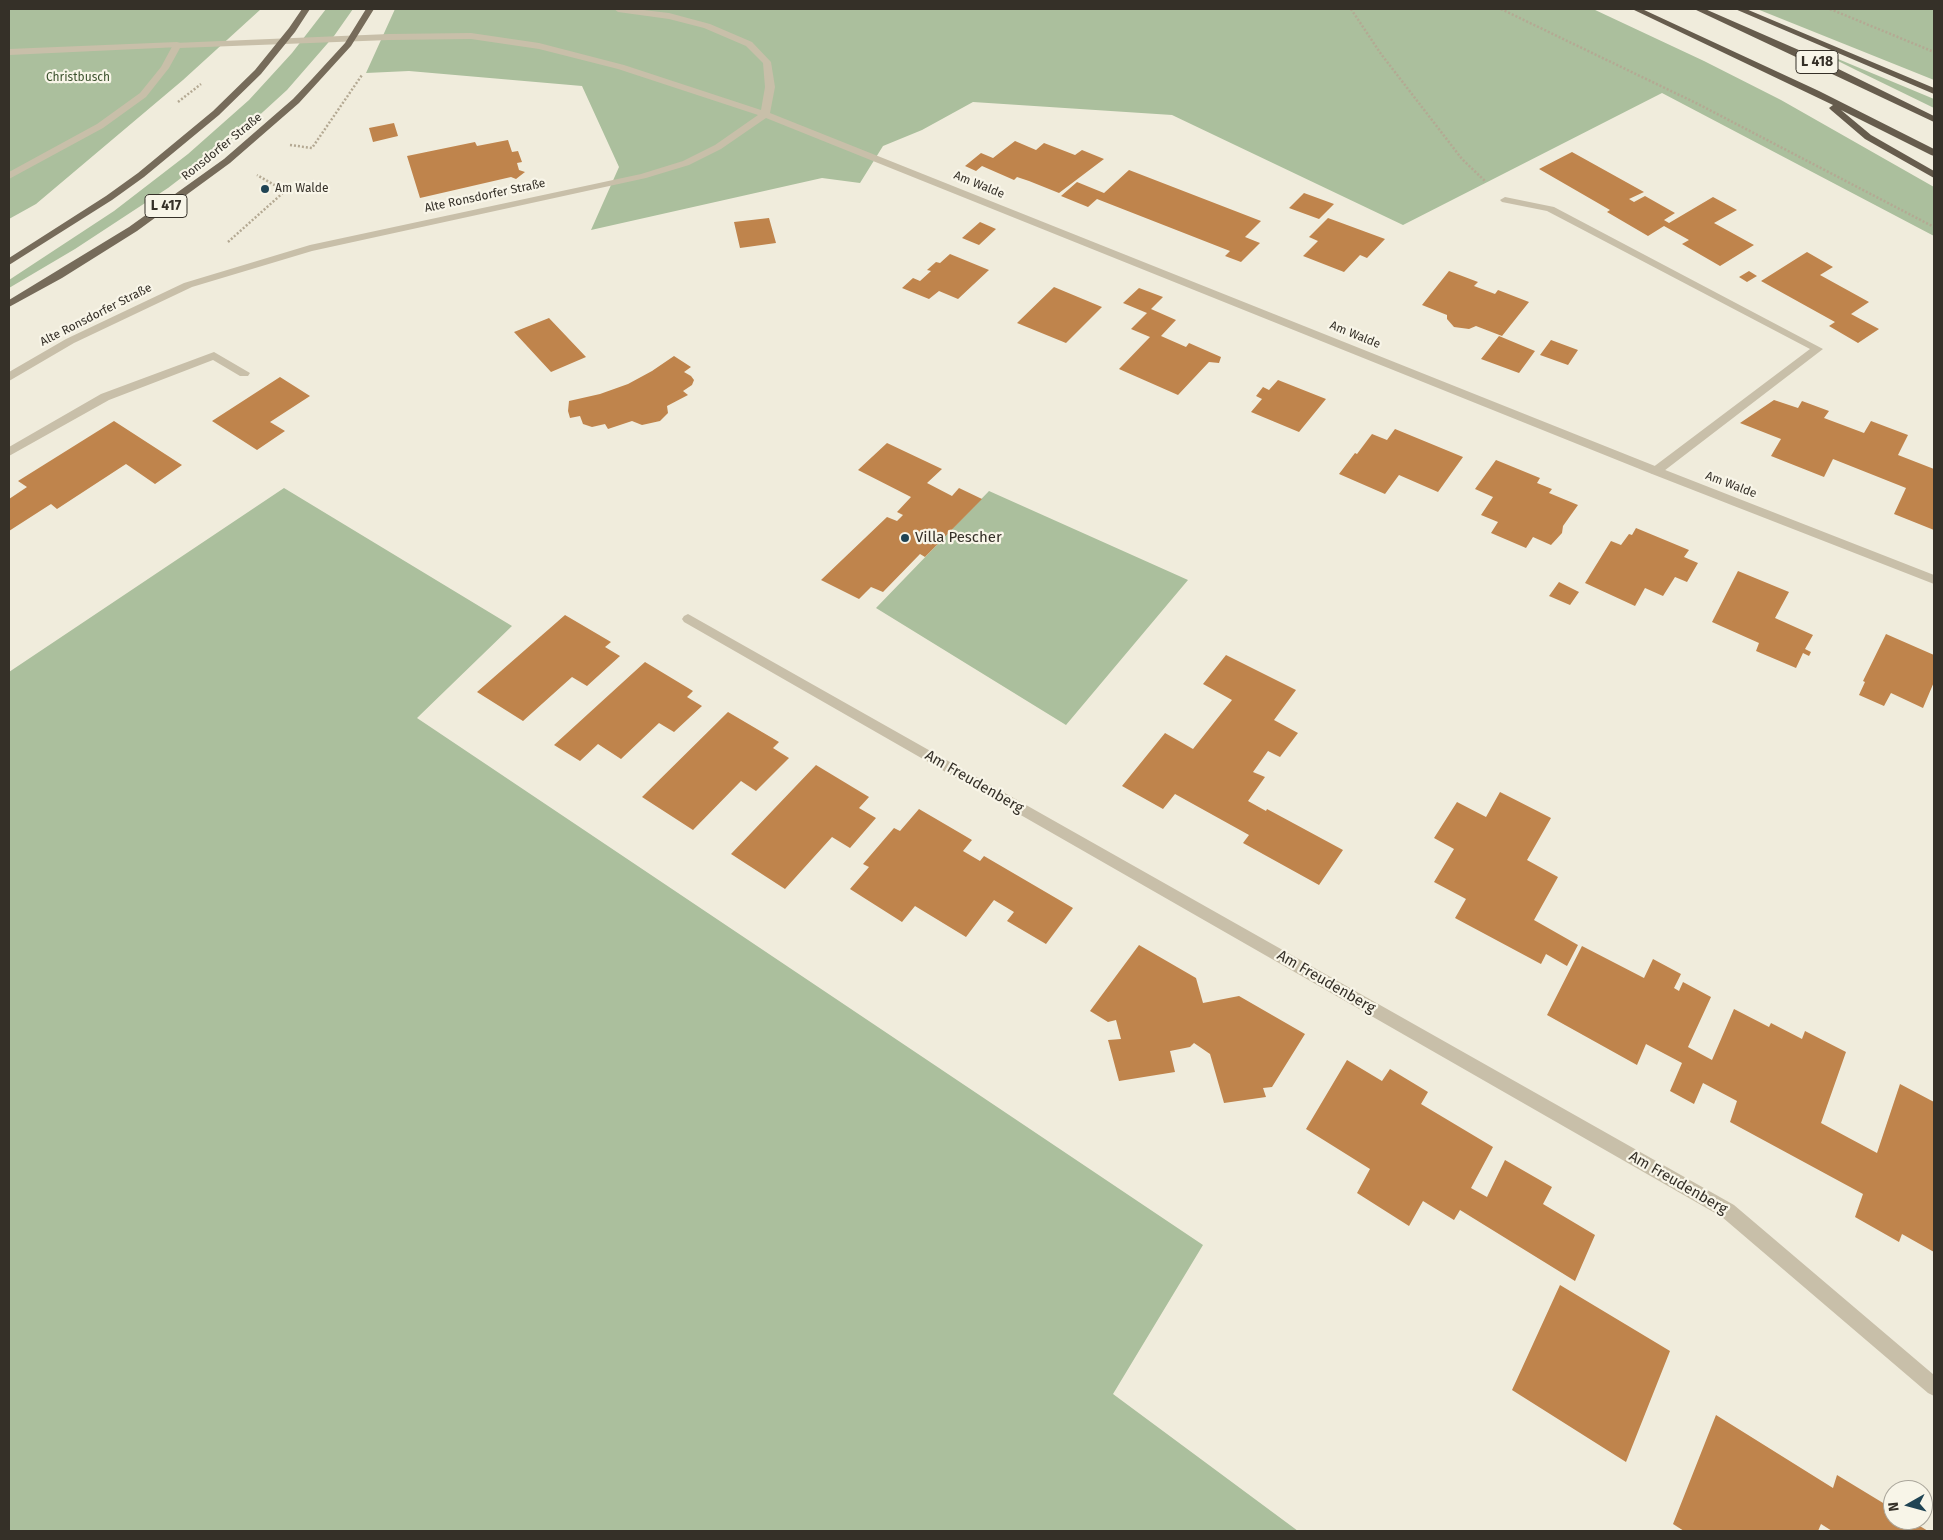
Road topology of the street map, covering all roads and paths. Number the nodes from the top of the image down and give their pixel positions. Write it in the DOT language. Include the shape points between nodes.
graph roads {
  1 [pos="306,9"];
  2 [pos="370,9"];
  3 [pos="618,9"];
  4 [pos="1351,9"];
  5 [pos="1501,9"];
  6 [pos="1636,9"];
  7 [pos="1698,9"];
  8 [pos="1739,9"];
  9 [pos="1830,9"];
  10 [pos="177,45"];
  11 [pos="9,52"];
  12 [pos="1934,52"];
  13 [pos="368,68"];
  14 [pos="1934,91"];
  15 [pos="1816,93"];
  16 [pos="766,114"];
  17 [pos="1934,119"];
  18 [pos="304,146"];
  19 [pos="1934,153"];
  20 [pos="9,176"];
  21 [pos="1934,176"];
  22 [pos="265,178"];
  23 [pos="1505,200"];
  24 [pos="1934,227"];
  25 [pos="225,244"];
  26 [pos="9,262"];
  27 [pos="9,304"];
  28 [pos="244,373"];
  29 [pos="9,377"];
  30 [pos="9,452"];
  31 [pos="1656,471"];
  32 [pos="1934,580"];
  33 [pos="688,619"];
  34 [pos="1934,1387"];
  1 -- 26 [label="main road, Ronsdorfer Straße / L 417" via="258,72 187,138 109,198"];
  2 -- 27 [label="main road, Ronsdorfer Straße / L 417" via="348,44 315,81 253,140 133,229"];
  3 -- 16 [label="street" via="669,16 707,26 749,44 767,62 770,87"];
  4 -- 23 [label="path" via="1462,160"];
  5 -- 24 [label="path" via="1698,104"];
  6 -- 15 [label="highway, L 418"];
  7 -- 17 [label="highway, L 418" via="1805,56"];
  8 -- 14 [label="highway"];
  9 -- 12 [label="path"];
  10 -- 11 [label="street, Am Walde"];
  10 -- 16 [label="street, Am Walde" via="471,36 539,46 621,67"];
  10 -- 20 [label="street" via="165,68 143,95 100,126"];
  13 -- 18 [label="path" via="312,148"];
  15 -- 19 [label="highway, L 418"];
  15 -- 21 [label="highway" via="1868,137"];
  16 -- 29 [label="street, Alte Ronsdorfer Straße" via="718,147 643,176 310,248 188,285 70,341"];
  16 -- 31 [label="street, Am Walde"];
  22 -- 25 [label="path" via="285,192"];
  23 -- 31 [label="street" via="1550,209 1818,349"];
  28 -- 30 [label="street" via="214,356 105,398"];
  31 -- 32 [label="street, Am Walde"];
  33 -- 34 [label="street, Am Freudenberg" via="1728,1211"];
}
